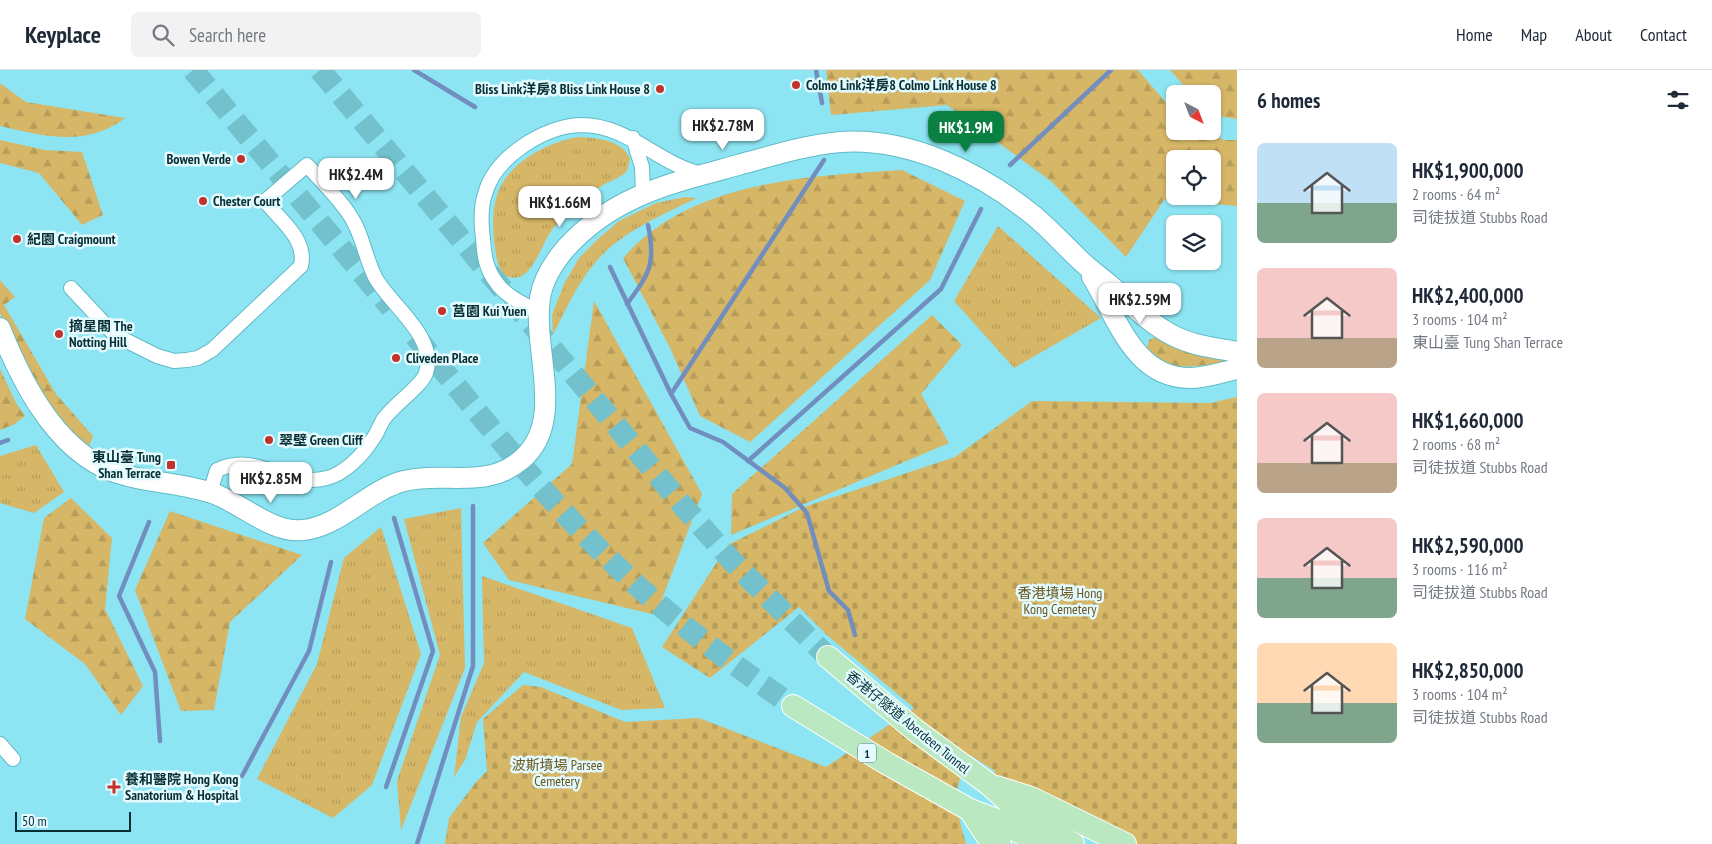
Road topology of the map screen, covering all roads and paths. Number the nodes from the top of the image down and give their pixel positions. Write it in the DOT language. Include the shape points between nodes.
graph roads {
  1 [pos="633,138"];
  2 [pos="703,174"];
  3 [pos="643,193"];
  4 [pos="1083,263"];
  5 [pos="71,288"];
  6 [pos="538,312"];
  7 [pos="0,328"];
  8 [pos="1161,328"];
  9 [pos="1237,352"];
  10 [pos="1144,362"];
  11 [pos="1237,369"];
  12 [pos="210,492"];
  13 [pos="828,657"];
  14 [pos="793,706"];
  15 [pos="0,744"];
  16 [pos="13,759"];
  17 [pos="990,785"];
  18 [pos="970,810"];
  19 [pos="1000,844"];
  20 [pos="1041,844"];
  21 [pos="1073,844"];
  22 [pos="1125,844"];
  1 -- 2 [label="street" via="675,166"];
  1 -- 3 [label="street" via="642,167"];
  1 -- 6 [label="street" via="600,126 560,128 523,145 493,177 485,194 480,221 488,270 507,294"];
  2 -- 3 [label="main road"];
  2 -- 4 [label="main road" via="837,143 874,142 898,147 940,160 988,185 1032,214"];
  3 -- 6 [label="main road" via="601,217 560,255 543,286"];
  4 -- 8 [label="main road"];
  4 -- 10 [label="main road" via="1131,346"];
  5 -- 12 [label="street" via="109,330 123,340 174,361 198,358 212,350 301,266 304,255 300,242 265,201 307,165 350,214 375,278 424,340 426,373 421,382 392,408 372,441 343,471 311,482 249,464 238,464 217,470"];
  6 -- 12 [label="main road" via="546,418 529,453 508,469 482,478 402,482 324,525 299,531 276,527 244,507"];
  7 -- 12 [label="main road" via="35,400 63,435 98,466 127,476"];
  8 -- 9 [label="main road" via="1190,342"];
  8 -- 10 [label="main road" via="1150,330 1142,337 1140,349"];
  10 -- 11 [label="main road" via="1165,374 1191,378"];
  13 -- 17 [label="highway, 香港仔隧道 Aberdeen Tunnel" via="953,760"];
  14 -- 18 [label="highway, 1" via="873,756"];
  15 -- 16 [label="street"];
  17 -- 21 [label="highway" via="1022,813"];
  17 -- 22 [label="highway" via="1032,798"];
  18 -- 19 [label="highway" via="987,836"];
  18 -- 20 [label="highway, 1" via="999,821"];
}
